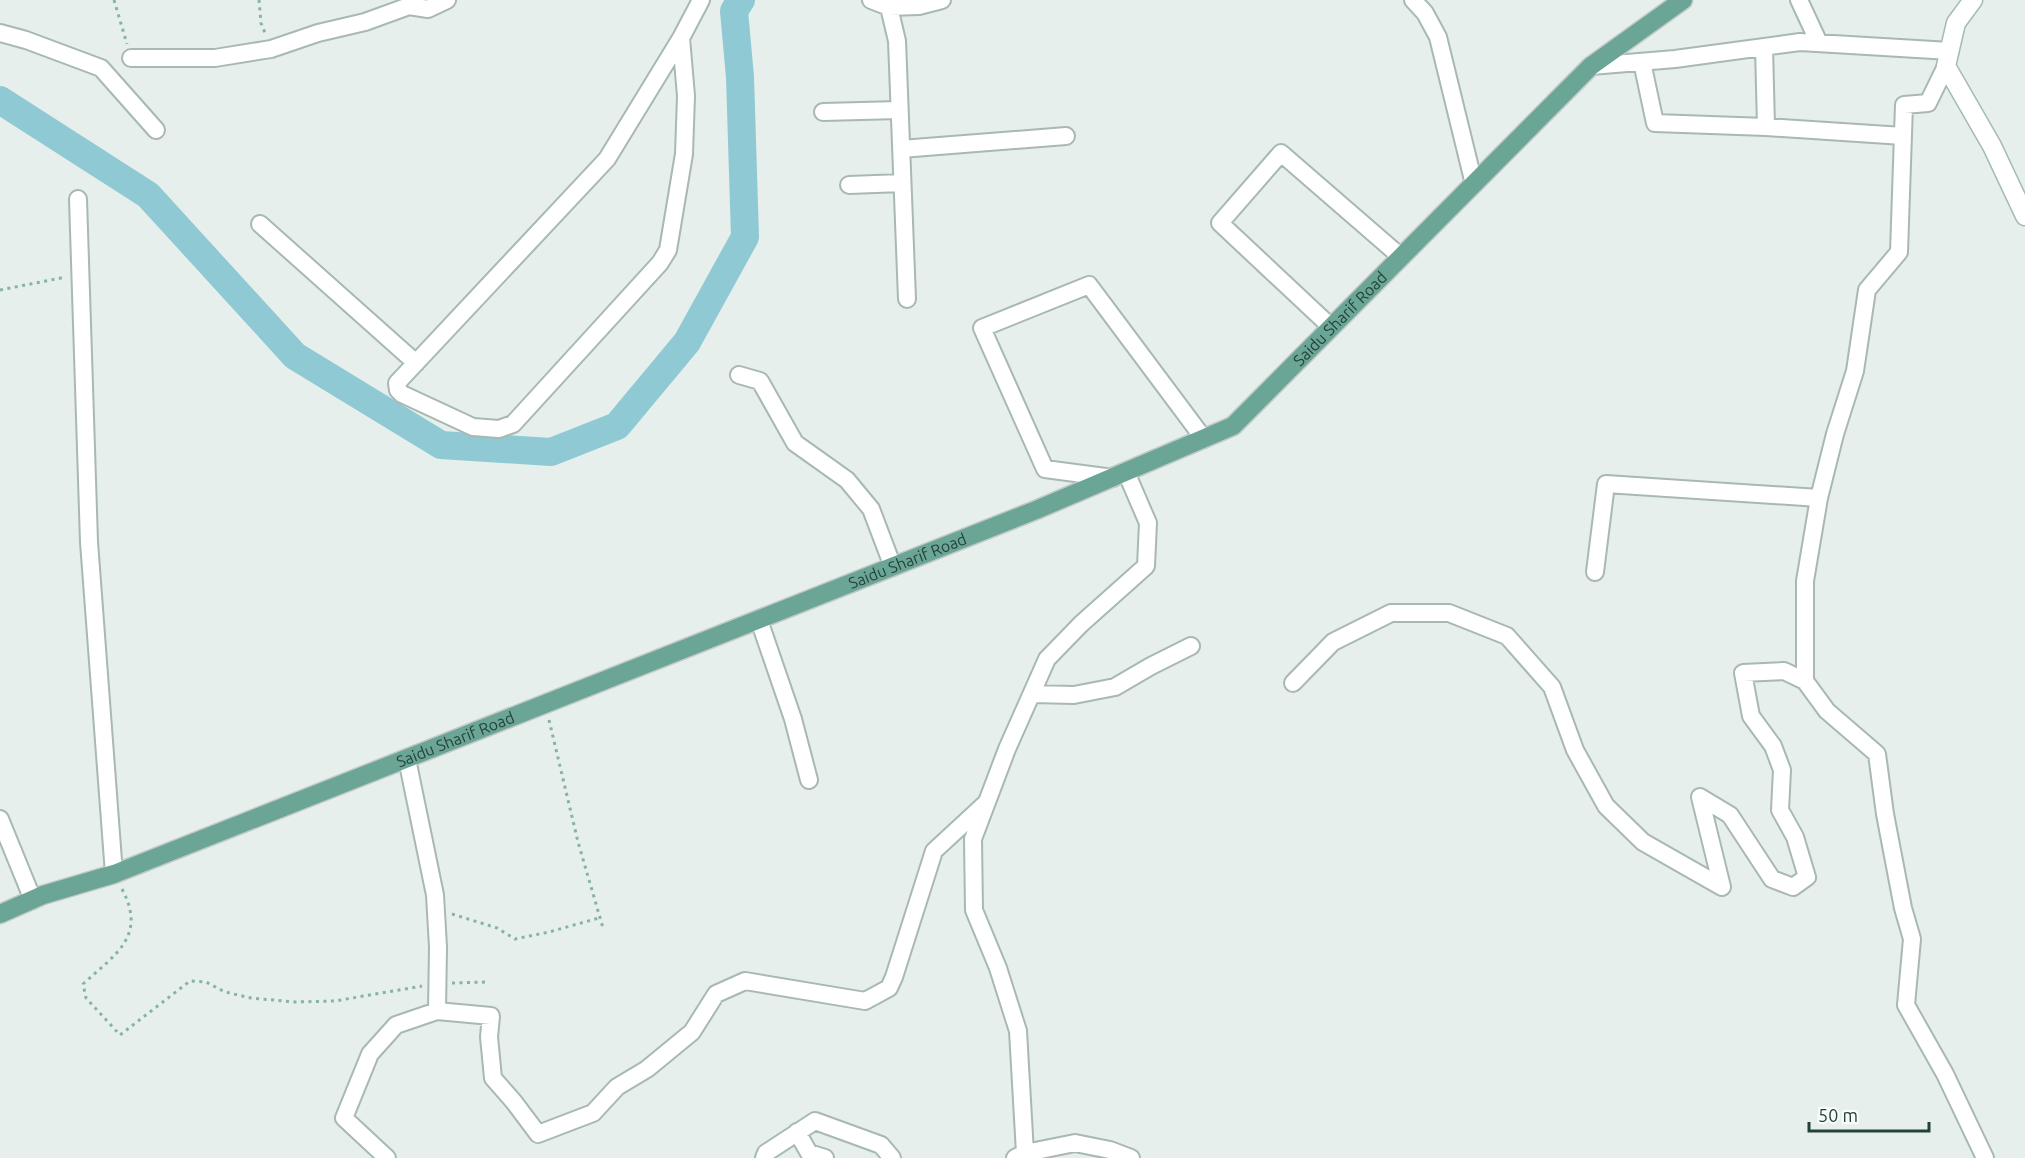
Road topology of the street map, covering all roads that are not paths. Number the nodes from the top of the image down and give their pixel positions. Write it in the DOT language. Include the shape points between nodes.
graph roads {
  1 [pos="447,0"];
  2 [pos="701,0"];
  3 [pos="871,0"];
  4 [pos="942,0"];
  5 [pos="1413,0"];
  6 [pos="1683,0"];
  7 [pos="1799,0"];
  8 [pos="1973,0"];
  9 [pos="403,4"];
  10 [pos="889,8"];
  11 [pos="0,33"];
  12 [pos="681,38"];
  13 [pos="1819,44"];
  14 [pos="1764,47"];
  15 [pos="131,58"];
  16 [pos="1948,58"];
  17 [pos="1642,62"];
  18 [pos="1591,66"];
  19 [pos="900,110"];
  20 [pos="823,112"];
  21 [pos="1766,127"];
  22 [pos="156,130"];
  23 [pos="1904,135"];
  24 [pos="1066,136"];
  25 [pos="901,149"];
  26 [pos="902,183"];
  27 [pos="1474,184"];
  28 [pos="849,185"];
  29 [pos="78,199"];
  30 [pos="2025,216"];
  31 [pos="260,224"];
  32 [pos="1401,257"];
  33 [pos="907,299"];
  34 [pos="1331,327"];
  35 [pos="416,363"];
  36 [pos="740,375"];
  37 [pos="1204,439"];
  38 [pos="1119,475"];
  39 [pos="1819,498"];
  40 [pos="893,567"];
  41 [pos="1595,572"];
  42 [pos="759,620"];
  43 [pos="1191,646"];
  44 [pos="1805,681"];
  45 [pos="1293,683"];
  46 [pos="1032,694"];
  47 [pos="406,759"];
  48 [pos="809,780"];
  49 [pos="987,802"];
  50 [pos="0,819"];
  51 [pos="114,874"];
  52 [pos="33,900"];
  53 [pos="0,914"];
  54 [pos="436,1011"];
  55 [pos="798,1132"];
  56 [pos="1020,1156"];
  57 [pos="387,1158"];
  58 [pos="764,1158"];
  59 [pos="825,1158"];
  60 [pos="892,1158"];
  61 [pos="1131,1158"];
  62 [pos="1985,1158"];
  1 -- 9 [label="street" via="428,9"];
  2 -- 12 [label="street"];
  3 -- 10 [label="street"];
  4 -- 10 [label="street"];
  5 -- 27 [label="street" via="1438,37"];
  6 -- 18 [label="main road, Saidu Sharif Road"];
  7 -- 13 [label="street"];
  8 -- 16 [label="street" via="1956,23"];
  9 -- 15 [label="street" via="365,22 271,49 215,58"];
  10 -- 19 [label="street" via="897,41"];
  11 -- 22 [label="street" via="100,68"];
  12 -- 35 [label="street" via="607,159"];
  12 -- 35 [label="street" via="686,96 684,154 668,249 660,263 513,424 499,429 473,427 402,394 397,383"];
  13 -- 14 [label="street" via="1800,42"];
  13 -- 16 [label="street"];
  14 -- 17 [label="street"];
  14 -- 21 [label="street"];
  16 -- 23 [label="street" via="1928,103 1904,105"];
  16 -- 30 [label="street"];
  17 -- 18 [label="street"];
  17 -- 21 [label="street" via="1655,123"];
  18 -- 27 [label="main road, Saidu Sharif Road"];
  19 -- 20 [label="street"];
  19 -- 25 [label="street"];
  21 -- 23 [label="street"];
  23 -- 39 [label="street" via="1899,252 1867,290 1855,371"];
  24 -- 25 [label="street"];
  25 -- 26 [label="street"];
  26 -- 28 [label="street"];
  26 -- 33 [label="street"];
  27 -- 32 [label="main road, Saidu Sharif Road"];
  29 -- 51 [label="street" via="89,542"];
  31 -- 35 [label="street"];
  32 -- 34 [label="main road, Saidu Sharif Road"];
  32 -- 34 [label="street" via="1281,153 1220,223"];
  34 -- 37 [label="main road, Saidu Sharif Road" via="1233,426"];
  36 -- 40 [label="street" via="760,381 795,443 846,480 871,509"];
  37 -- 38 [label="main road, Saidu Sharif Road"];
  37 -- 38 [label="street" via="1089,285 982,328 1045,469"];
  38 -- 40 [label="main road, Saidu Sharif Road"];
  38 -- 46 [label="street" via="1148,523 1146,566 1047,659"];
  39 -- 41 [label="street" via="1606,484"];
  39 -- 44 [label="street" via="1805,581"];
  40 -- 42 [label="main road, Saidu Sharif Road"];
  42 -- 47 [label="main road, Saidu Sharif Road"];
  42 -- 48 [label="street"];
  43 -- 46 [label="street" via="1115,687 1074,695"];
  44 -- 45 [label="street" via="1784,671 1743,673 1751,716 1773,746 1782,770 1780,810 1795,837 1807,877 1792,888 1772,879 1730,815 1700,797 1722,888 1643,842 1606,806 1575,750 1552,687 1507,636 1449,613 1391,613 1333,642"];
  44 -- 62 [label="street" via="1827,711 1877,754 1885,813 1912,939 1906,1005"];
  46 -- 49 [label="street"];
  47 -- 51 [label="main road, Saidu Sharif Road"];
  47 -- 54 [label="street" via="435,895"];
  49 -- 54 [label="street" via="934,851 889,988 865,1001 745,981 716,994 692,1032 647,1069 617,1087 593,1113 538,1134 494,1078 489,1036 492,1016"];
  49 -- 56 [label="street" via="973,839 974,910 1018,1031"];
  50 -- 52 [label="street"];
  51 -- 52 [label="main road, Saidu Sharif Road"];
  52 -- 53 [label="main road, Saidu Sharif Road"];
  54 -- 57 [label="street" via="396,1025 370,1054 344,1118"];
  55 -- 58 [label="street"];
  55 -- 59 [label="street" via="809,1153"];
  55 -- 60 [label="street" via="815,1121 881,1145"];
  56 -- 61 [label="street" via="1075,1143"];
}
